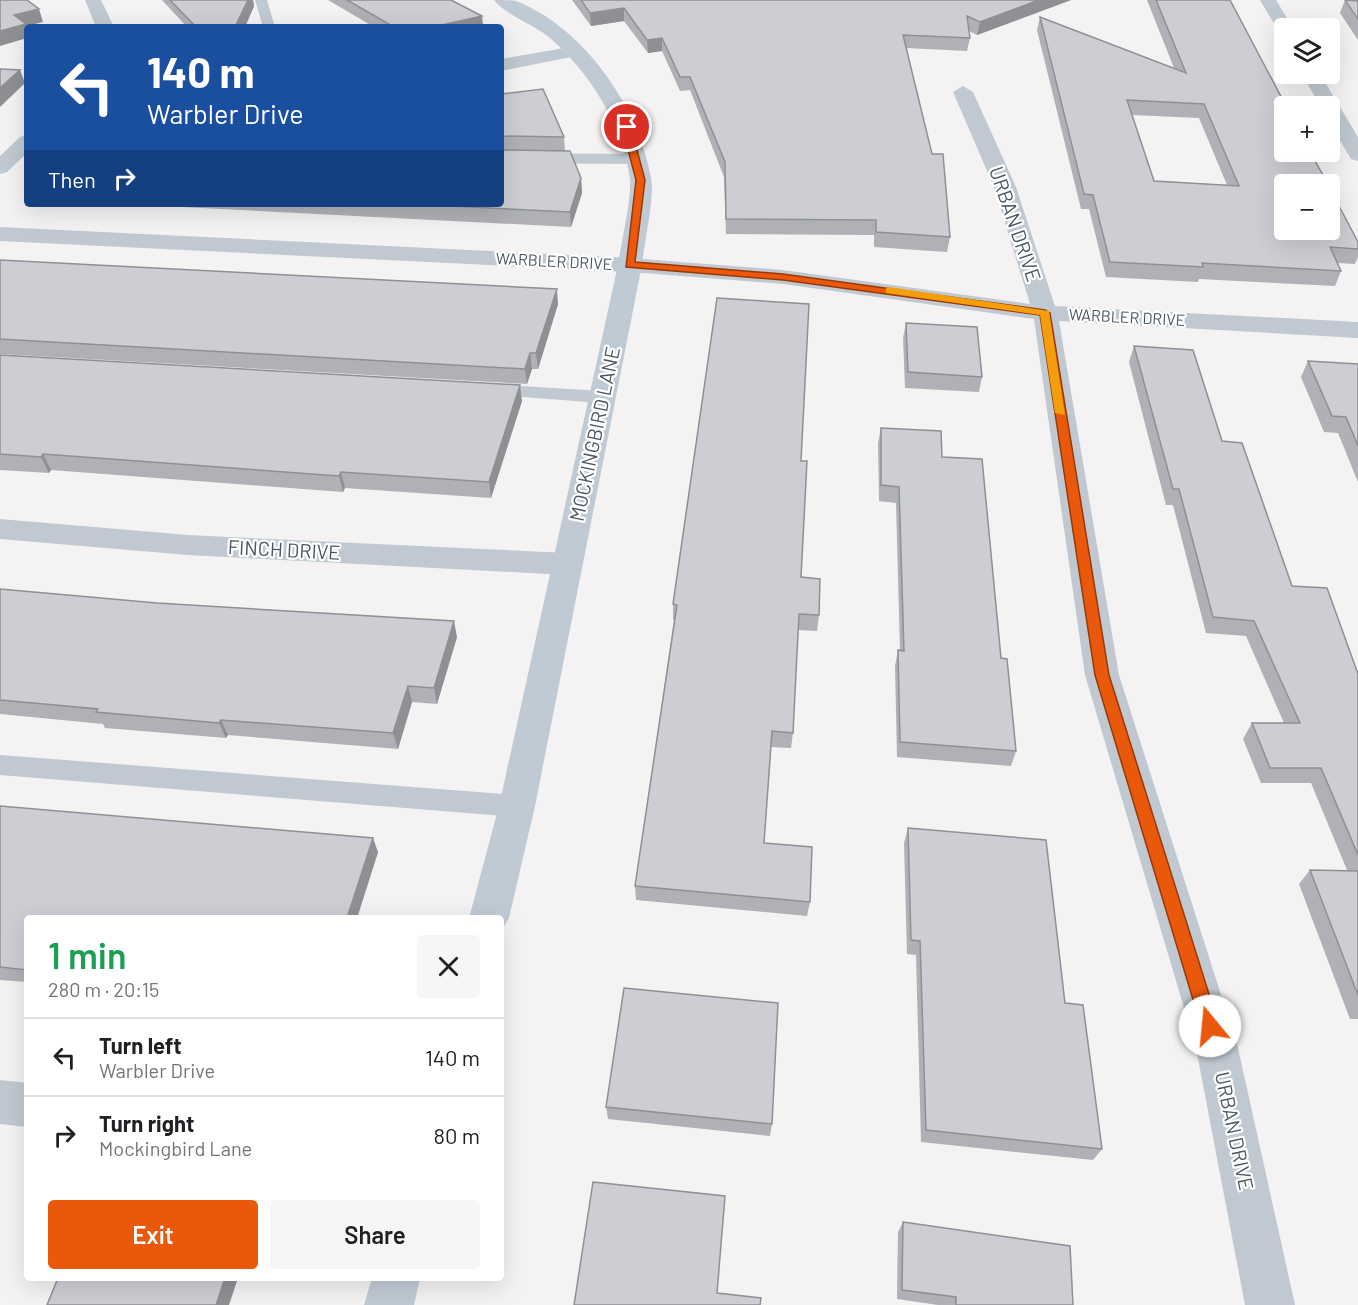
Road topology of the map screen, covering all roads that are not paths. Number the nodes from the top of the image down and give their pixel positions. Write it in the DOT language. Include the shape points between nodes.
graph roads {
  1 [pos="93,0"];
  2 [pos="261,0"];
  3 [pos="502,0"];
  4 [pos="1268,0"];
  5 [pos="1279,18"];
  6 [pos="104,24"];
  7 [pos="268,24"];
  8 [pos="576,51"];
  9 [pos="504,64"];
  10 [pos="1317,84"];
  11 [pos="963,92"];
  12 [pos="24,144"];
  13 [pos="1358,155"];
  14 [pos="504,158"];
  15 [pos="635,159"];
  16 [pos="0,168"];
  17 [pos="0,234"];
  18 [pos="630,265"];
  19 [pos="1045,313"];
  20 [pos="1358,330"];
  21 [pos="472,390"];
  22 [pos="602,397"];
  23 [pos="0,529"];
  24 [pos="568,564"];
  25 [pos="0,765"];
  26 [pos="517,806"];
  27 [pos="490,915"];
  28 [pos="0,1102"];
  29 [pos="24,1105"];
  30 [pos="395,1281"];
  31 [pos="389,1305"];
  32 [pos="1270,1305"];
  1 -- 6 [label="street"];
  2 -- 7 [label="lane"];
  3 -- 8 [label="street, MOCKINGBIRD LANE" via="545,24"];
  4 -- 5 [label="street"];
  8 -- 9 [label="street"];
  8 -- 15 [label="street, MOCKINGBIRD LANE" via="627,127"];
  10 -- 13 [label="street"];
  11 -- 19 [label="street, URBAN DRIVE" via="1005,187"];
  12 -- 16 [label="street"];
  14 -- 15 [label="lane"];
  15 -- 18 [label="street, MOCKINGBIRD LANE" via="641,180"];
  17 -- 18 [label="street, WARBLER DRIVE"];
  18 -- 19 [label="street, WARBLER DRIVE" via="783,277"];
  18 -- 22 [label="street, MOCKINGBIRD LANE"];
  19 -- 20 [label="street, WARBLER DRIVE"];
  19 -- 32 [label="street, URBAN DRIVE" via="1102,675 1216,1048"];
  21 -- 22 [label="lane"];
  22 -- 24 [label="street, MOCKINGBIRD LANE"];
  23 -- 24 [label="street, FINCH DRIVE" via="188,545"];
  24 -- 26 [label="street, MOCKINGBIRD LANE"];
  25 -- 26 [label="lane"];
  26 -- 27 [label="street, MOCKINGBIRD LANE"];
  28 -- 29 [label="street"];
  30 -- 31 [label="street"];
}
